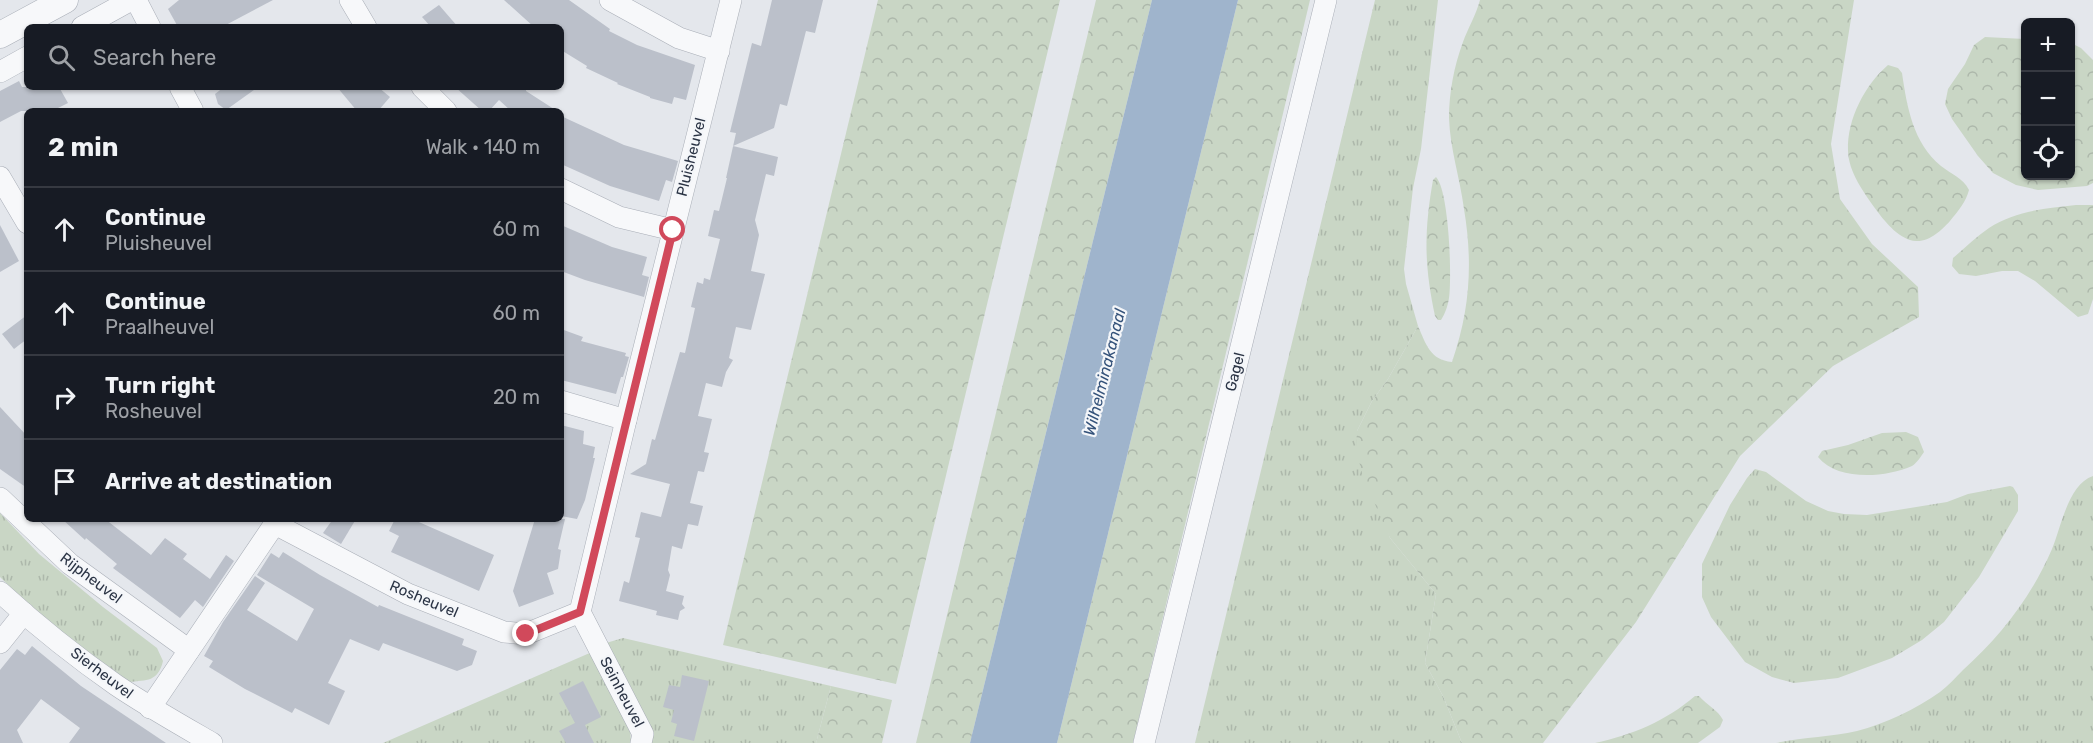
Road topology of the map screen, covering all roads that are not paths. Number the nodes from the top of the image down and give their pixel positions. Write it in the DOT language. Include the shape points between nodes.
graph roads {
  1 [pos="65,0"];
  2 [pos="131,0"];
  3 [pos="136,0"];
  4 [pos="350,0"];
  5 [pos="610,0"];
  6 [pos="731,0"];
  7 [pos="1326,0"];
  8 [pos="87,24"];
  9 [pos="148,24"];
  10 [pos="364,24"];
  11 [pos="0,35"];
  12 [pos="719,51"];
  13 [pos="24,59"];
  14 [pos="0,72"];
  15 [pos="182,90"];
  16 [pos="425,90"];
  17 [pos="191,108"];
  18 [pos="443,108"];
  19 [pos="0,177"];
  20 [pos="564,190"];
  21 [pos="24,218"];
  22 [pos="673,230"];
  23 [pos="564,402"];
  24 [pos="626,420"];
  25 [pos="0,498"];
  26 [pos="24,521"];
  27 [pos="25,522"];
  28 [pos="276,522"];
  29 [pos="279,522"];
  30 [pos="0,592"];
  31 [pos="580,612"];
  32 [pos="24,613"];
  33 [pos="0,643"];
  34 [pos="189,650"];
  35 [pos="150,708"];
  36 [pos="212,743"];
  37 [pos="641,743"];
  38 [pos="1144,743"];
  1 -- 11 [label="street"];
  2 -- 8 [label="street"];
  3 -- 9 [label="street"];
  4 -- 10 [label="street"];
  5 -- 12 [label="street" via="679,38"];
  6 -- 12 [label="street, Pluisheuvel"];
  7 -- 38 [label="street, Gagel"];
  12 -- 22 [label="street, Pluisheuvel"];
  13 -- 14 [label="street"];
  15 -- 17 [label="street"];
  16 -- 18 [label="street"];
  19 -- 21 [label="street"];
  20 -- 22 [label="street" via="619,217"];
  22 -- 24 [label="street, Pluisheuvel"];
  23 -- 24 [label="street"];
  24 -- 31 [label="street, Pluisheuvel"];
  25 -- 26 [label="street, Rijpheuvel"];
  27 -- 34 [label="street, Rijpheuvel" via="70,564"];
  28 -- 34 [label="street"];
  29 -- 31 [label="street, Rosheuvel" via="408,594 504,632 526,634"];
  30 -- 32 [label="street, Sierheuvel"];
  31 -- 37 [label="street, Seinheuvel" via="643,734"];
  32 -- 33 [label="street"];
  32 -- 35 [label="street, Sierheuvel"];
  34 -- 35 [label="street"];
  35 -- 36 [label="street, Sierheuvel"];
}
